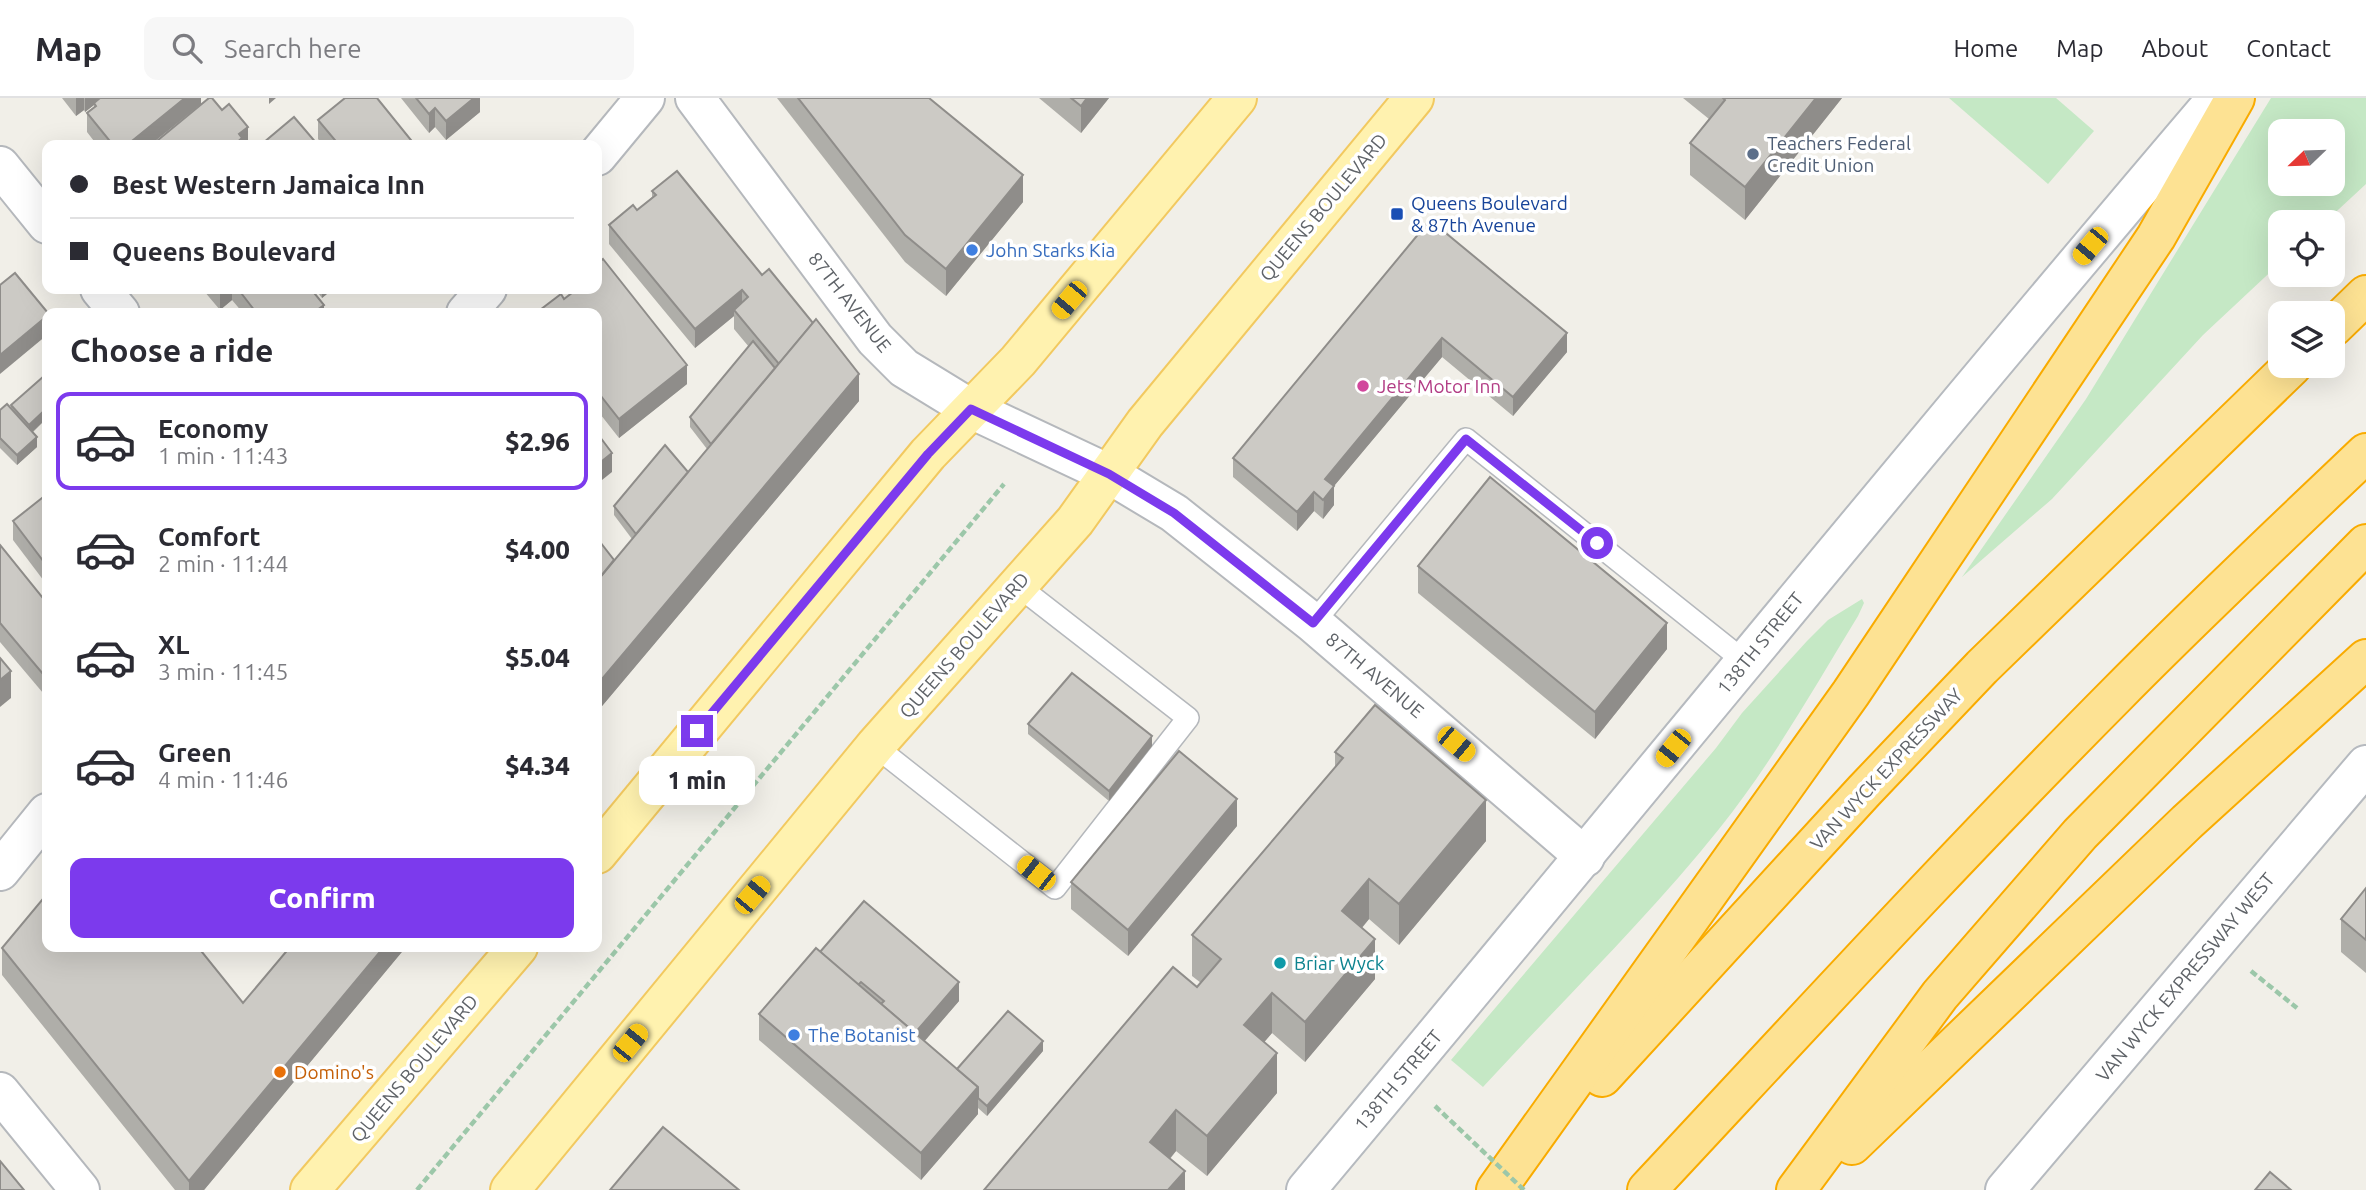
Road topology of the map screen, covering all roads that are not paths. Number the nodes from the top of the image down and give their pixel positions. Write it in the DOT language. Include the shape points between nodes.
graph roads {
  1 [pos="645,98"];
  2 [pos="695,98"];
  3 [pos="1237,98"];
  4 [pos="1414,98"];
  5 [pos="2217,98"];
  6 [pos="2235,98"];
  7 [pos="602,150"];
  8 [pos="0,166"];
  9 [pos="42,218"];
  10 [pos="104,294"];
  11 [pos="482,294"];
  12 [pos="2366,295"];
  13 [pos="116,308"];
  14 [pos="470,308"];
  15 [pos="2345,315"];
  16 [pos="2280,378"];
  17 [pos="971,409"];
  18 [pos="2366,453"];
  19 [pos="1109,474"];
  20 [pos="2366,544"];
  21 [pos="1017,585"];
  22 [pos="1313,623"];
  23 [pos="2366,659"];
  24 [pos="1744,661"];
  25 [pos="876,746"];
  26 [pos="2366,765"];
  27 [pos="42,819"];
  28 [pos="602,848"];
  29 [pos="1585,857"];
  30 [pos="0,871"];
  31 [pos="514,952"];
  32 [pos="0,1092"];
  33 [pos="80,1190"];
  34 [pos="310,1190"];
  35 [pos="510,1190"];
  36 [pos="1306,1190"];
  37 [pos="1497,1190"];
  38 [pos="1647,1190"];
  39 [pos="1796,1190"];
  40 [pos="1805,1190"];
  41 [pos="2005,1190"];
  1 -- 7 [label="main road"];
  2 -- 17 [label="main road, 87TH AVENUE" via="875,339 904,368"];
  3 -- 17 [label="main road" via="1018,361"];
  4 -- 19 [label="main road, QUEENS BOULEVARD" via="1145,424"];
  5 -- 24 [label="main road, 138TH STREET"];
  6 -- 37 [label="highway" via="2156,237 1851,693"];
  8 -- 9 [label="main road"];
  10 -- 13 [label="main road"];
  11 -- 14 [label="main road"];
  12 -- 15 [label="highway"];
  16 -- 37 [label="highway, VAN WYCK EXPRESSWAY" via="1982,667"];
  17 -- 19 [label="main road, 87TH AVENUE"];
  17 -- 28 [label="main road" via="919,464"];
  18 -- 38 [label="highway" via="2109,702"];
  19 -- 21 [label="main road, QUEENS BOULEVARD"];
  19 -- 22 [label="main road, 87TH AVENUE" via="1174,513"];
  20 -- 39 [label="highway" via="2080,834 1940,995"];
  21 -- 25 [label="main road, QUEENS BOULEVARD"];
  21 -- 25 [label="lane" via="1188,718 1055,888"];
  22 -- 24 [label="lane" via="1466,439"];
  22 -- 29 [label="main road, 87TH AVENUE"];
  23 -- 40 [label="highway" via="2187,822"];
  24 -- 29 [label="main road, 138TH STREET"];
  25 -- 35 [label="main road, QUEENS BOULEVARD"];
  26 -- 41 [label="main road, VAN WYCK EXPRESSWAY WEST"];
  27 -- 30 [label="main road"];
  29 -- 36 [label="main road, 138TH STREET"];
  31 -- 34 [label="main road, QUEENS BOULEVARD"];
  32 -- 33 [label="main road"];
}
